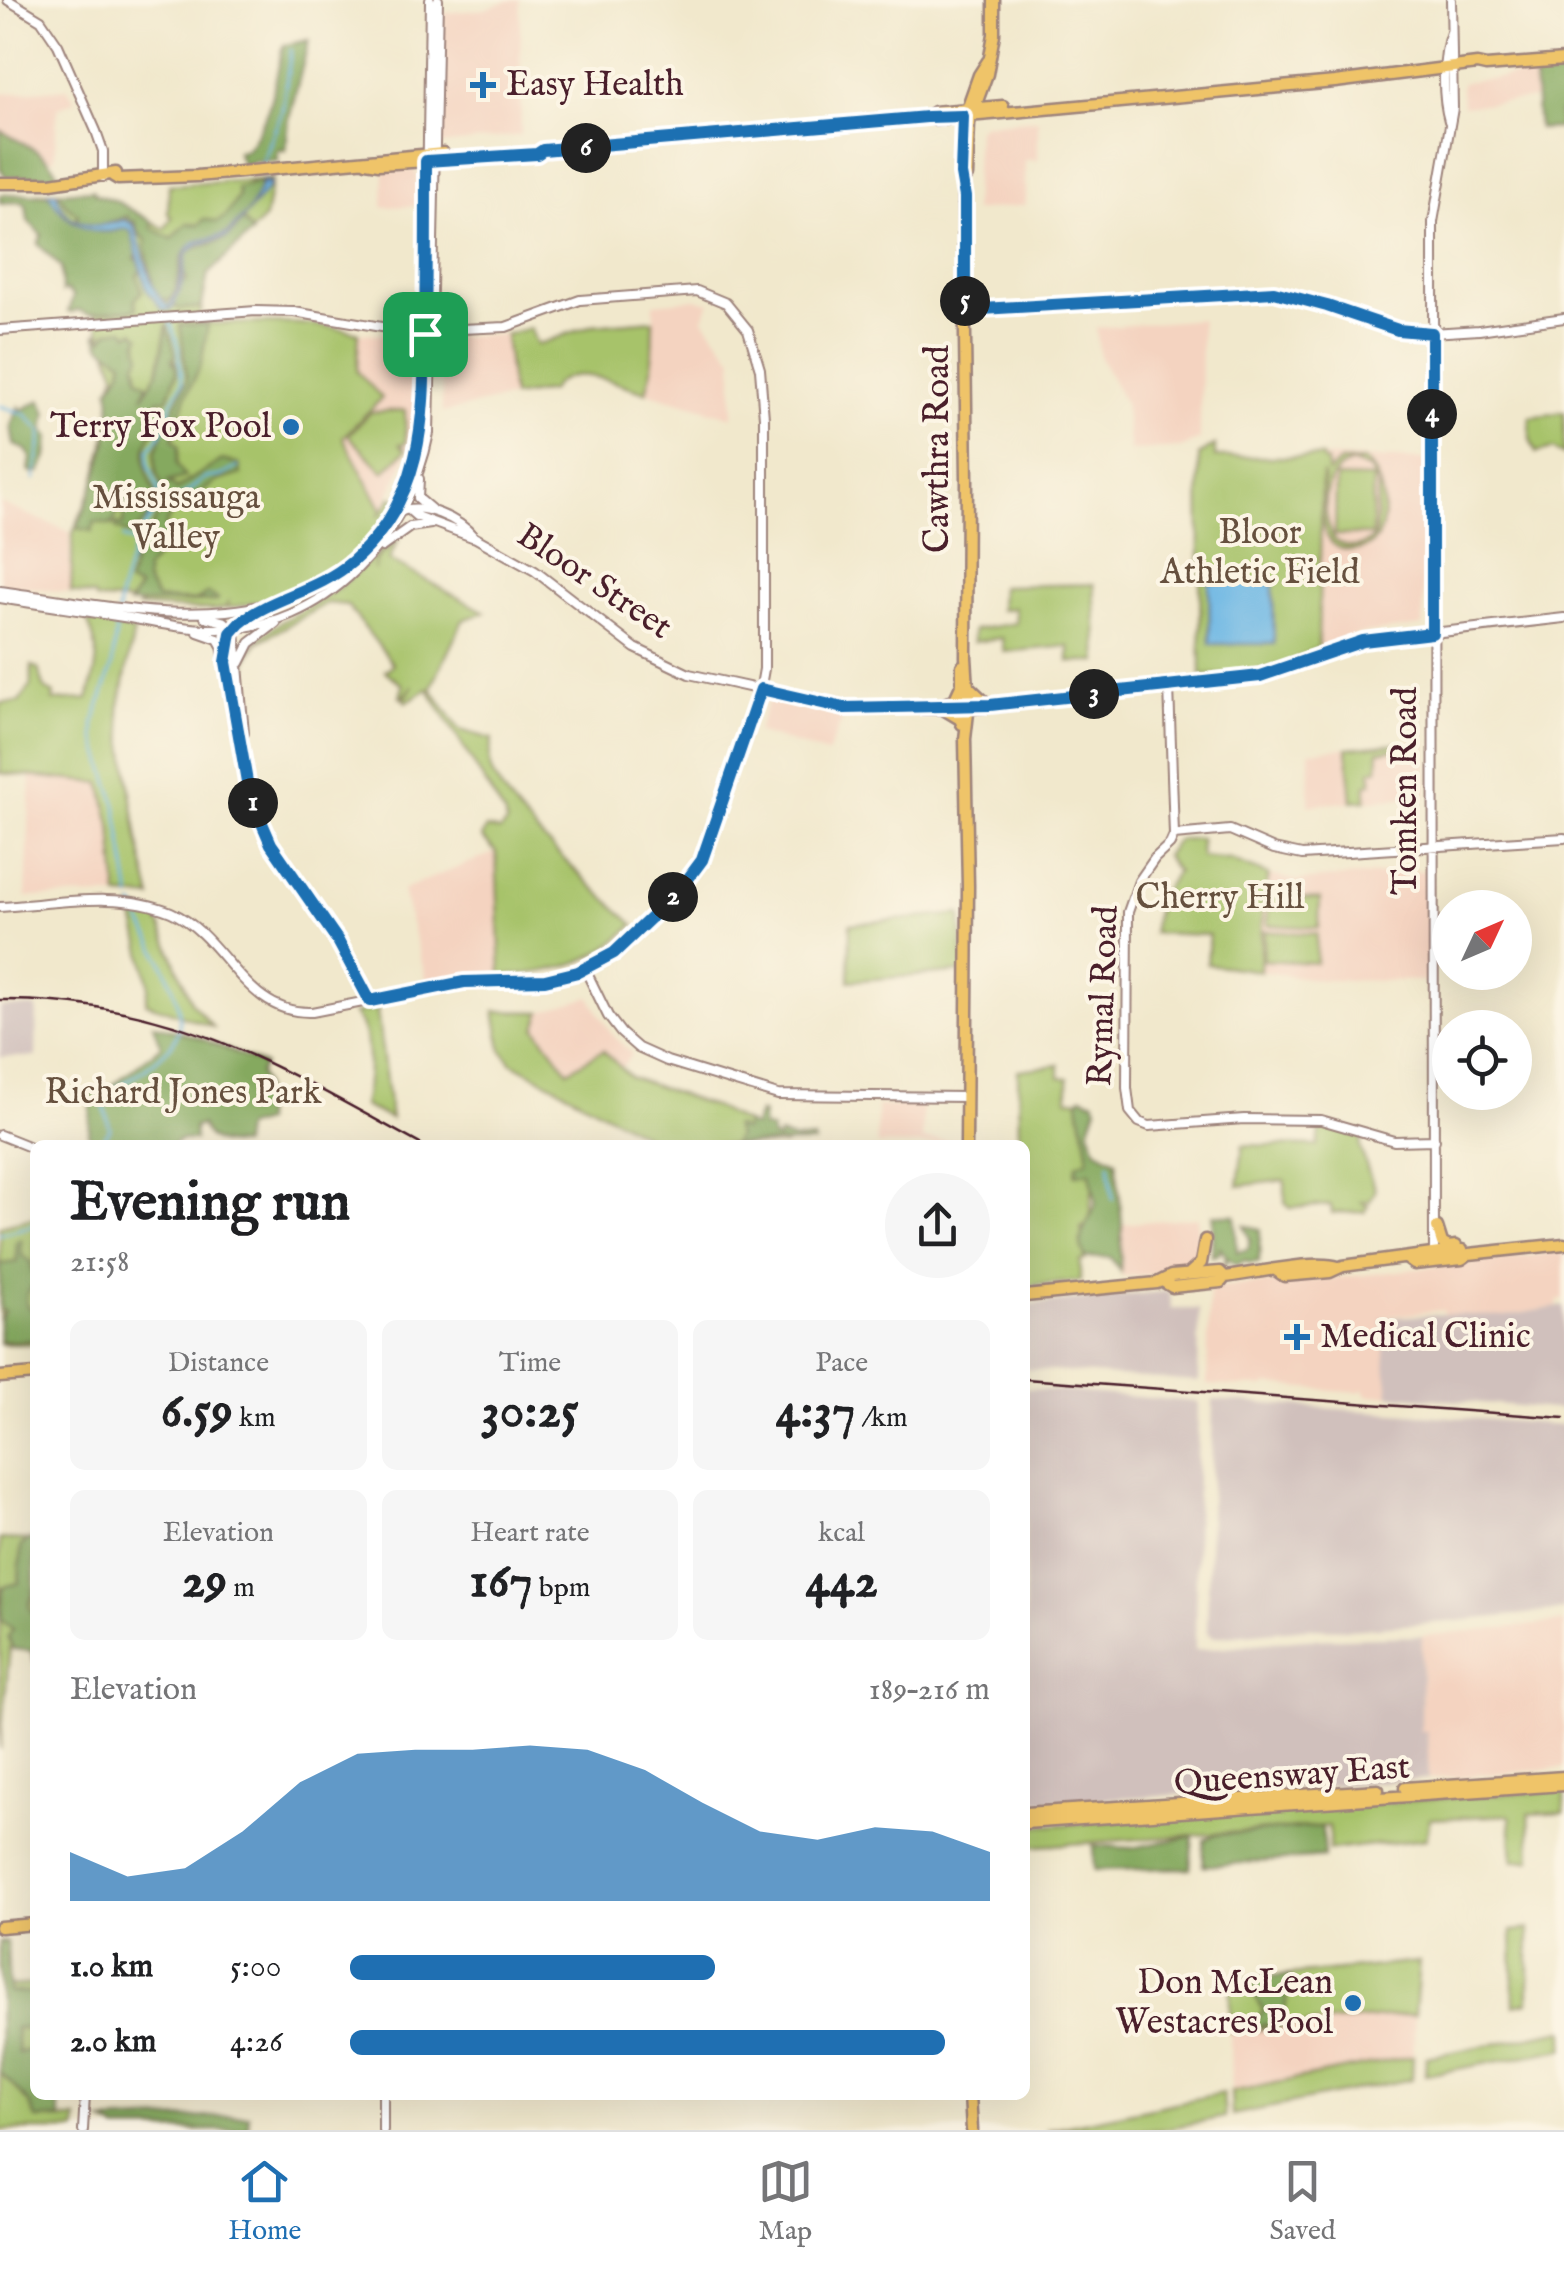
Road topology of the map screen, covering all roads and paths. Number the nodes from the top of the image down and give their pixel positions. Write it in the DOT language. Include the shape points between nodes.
graph roads {
  1 [pos="8,0"];
  2 [pos="430,0"];
  3 [pos="438,0"];
  4 [pos="994,0"];
  5 [pos="1451,0"];
  6 [pos="1564,60"];
  7 [pos="1450,70"];
  8 [pos="968,112"];
  9 [pos="430,157"];
  10 [pos="106,173"];
  11 [pos="0,183"];
  12 [pos="965,310"];
  13 [pos="1564,318"];
  14 [pos="428,327"];
  15 [pos="0,330"];
  16 [pos="1432,333"];
  17 [pos="419,475"];
  18 [pos="404,490"];
  19 [pos="405,507"];
  20 [pos="439,514"];
  21 [pos="385,524"];
  22 [pos="441,525"];
  23 [pos="474,537"];
  24 [pos="374,552"];
  25 [pos="0,595"];
  26 [pos="283,601"];
  27 [pos="126,613"];
  28 [pos="174,613"];
  29 [pos="292,613"];
  30 [pos="1564,618"];
  31 [pos="180,626"];
  32 [pos="233,629"];
  33 [pos="1432,633"];
  34 [pos="226,662"];
  35 [pos="239,668"];
  36 [pos="965,686"];
  37 [pos="1169,686"];
  38 [pos="761,689"];
  39 [pos="988,704"];
  40 [pos="945,707"];
  41 [pos="965,707"];
  42 [pos="962,724"];
  43 [pos="966,739"];
  44 [pos="259,821"];
  45 [pos="1174,835"];
  46 [pos="1564,838"];
  47 [pos="1435,845"];
  48 [pos="0,907"];
  49 [pos="585,969"];
  50 [pos="367,1001"];
  51 [pos="967,1097"];
  52 [pos="0,1134"];
  53 [pos="1435,1138"];
  54 [pos="966,1140"];
  55 [pos="30,1146"];
  56 [pos="1436,1224"];
  57 [pos="1204,1240"];
  58 [pos="1564,1244"];
  59 [pos="1465,1252"];
  60 [pos="1436,1258"];
  61 [pos="1183,1275"];
  62 [pos="1225,1278"];
  63 [pos="1164,1282"];
  64 [pos="1030,1295"];
  65 [pos="30,1374"];
  66 [pos="0,1377"];
  67 [pos="1564,1781"];
  68 [pos="1030,1813"];
  69 [pos="1030,1824"];
  70 [pos="30,1928"];
  71 [pos="0,1930"];
  72 [pos="86,2100"];
  73 [pos="383,2100"];
  74 [pos="970,2100"];
  75 [pos="83,2130"];
  76 [pos="383,2130"];
  77 [pos="972,2130"];
  1 -- 10 [label="street" via="41,20 54,38 92,120"];
  2 -- 9 [label="street"];
  3 -- 9 [label="street"];
  4 -- 8 [label="main road, Cawthra Road" via="987,74"];
  5 -- 7 [label="street, Tomken Road"];
  6 -- 7 [label="main road"];
  7 -- 8 [label="main road"];
  7 -- 16 [label="street, Tomken Road" via="1453,108 1433,215"];
  8 -- 9 [label="main road"];
  8 -- 12 [label="main road, Cawthra Road" via="961,174"];
  9 -- 10 [label="main road" via="201,174"];
  9 -- 14 [label="street"];
  10 -- 11 [label="main road"];
  12 -- 16 [label="street" via="1274,292 1398,330"];
  12 -- 36 [label="main road, Cawthra Road"];
  13 -- 16 [label="street"];
  14 -- 15 [label="street" via="281,311"];
  14 -- 17 [label="street" via="429,434"];
  14 -- 18 [label="street" via="423,426"];
  14 -- 38 [label="street" via="506,327 580,300 682,291 714,295 737,313 756,355 764,418"];
  16 -- 33 [label="street, Tomken Road"];
  17 -- 19 [label="street"];
  17 -- 20 [label="street" via="418,498"];
  18 -- 19 [label="street"];
  18 -- 21 [label="street"];
  19 -- 20 [label="street"];
  19 -- 21 [label="street"];
  19 -- 22 [label="street, Bloor Street"];
  19 -- 24 [label="street"];
  20 -- 23 [label="street, Bloor Street"];
  21 -- 26 [label="street" via="340,571"];
  22 -- 23 [label="street, Bloor Street"];
  22 -- 24 [label="street" via="410,527"];
  23 -- 38 [label="street, Bloor Street" via="535,571 651,657 692,675"];
  24 -- 29 [label="street" via="333,590"];
  25 -- 27 [label="street"];
  26 -- 28 [label="street"];
  26 -- 32 [label="street"];
  27 -- 28 [label="street"];
  27 -- 31 [label="street"];
  28 -- 32 [label="street" via="217,619"];
  29 -- 32 [label="street"];
  29 -- 35 [label="street" via="250,643"];
  30 -- 33 [label="street, Bloor Street"];
  31 -- 32 [label="street"];
  31 -- 34 [label="street" via="218,639"];
  32 -- 34 [label="street"];
  32 -- 35 [label="street"];
  33 -- 37 [label="street, Bloor Street" via="1363,641 1260,676"];
  33 -- 47 [label="street, Tomken Road"];
  34 -- 44 [label="street"];
  35 -- 44 [label="street"];
  36 -- 39 [label="main road"];
  36 -- 40 [label="main road"];
  36 -- 41 [label="main road, Cawthra Road"];
  37 -- 39 [label="street, Bloor Street"];
  37 -- 45 [label="street"];
  38 -- 40 [label="street, Bloor Street" via="844,708"];
  38 -- 49 [label="street" via="697,870 630,940"];
  39 -- 41 [label="street, Bloor Street"];
  40 -- 41 [label="street, Bloor Street"];
  40 -- 42 [label="main road"];
  41 -- 42 [label="main road, Cawthra Road"];
  41 -- 43 [label="main road, Cawthra Road"];
  42 -- 43 [label="main road, Cawthra Road"];
  43 -- 51 [label="main road, Cawthra Road"];
  44 -- 50 [label="street" via="338,941"];
  45 -- 47 [label="street" via="1230,830 1302,855"];
  45 -- 53 [label="street, Rymal Road" via="1139,881 1128,912 1126,1088 1133,1116 1154,1127 1321,1120 1390,1138"];
  46 -- 47 [label="street"];
  47 -- 53 [label="street, Tomken Road"];
  48 -- 50 [label="street" via="139,902 203,933 249,987 278,1007 312,1012"];
  49 -- 50 [label="street" via="545,980 464,982"];
  49 -- 51 [label="street" via="620,1033 668,1061 778,1095"];
  51 -- 54 [label="main road, Cawthra Road"];
  52 -- 55 [label="street"];
  53 -- 56 [label="street, Tomken Road"];
  56 -- 59 [label="main road" via="1442,1244"];
  56 -- 60 [label="street, Tomken Road"];
  57 -- 61 [label="main road" via="1199,1267"];
  58 -- 59 [label="main road"];
  59 -- 60 [label="main road" via="1462,1259"];
  60 -- 62 [label="main road"];
  61 -- 62 [label="main road" via="1220,1272"];
  61 -- 63 [label="main road"];
  62 -- 63 [label="main road" via="1172,1287"];
  63 -- 64 [label="main road"];
  65 -- 66 [label="main road"];
  67 -- 68 [label="main road, Queensway East"];
  67 -- 69 [label="main road, Queensway East"];
  70 -- 71 [label="main road"];
  72 -- 75 [label="street"];
  73 -- 76 [label="street"];
  74 -- 77 [label="main road"];
}
